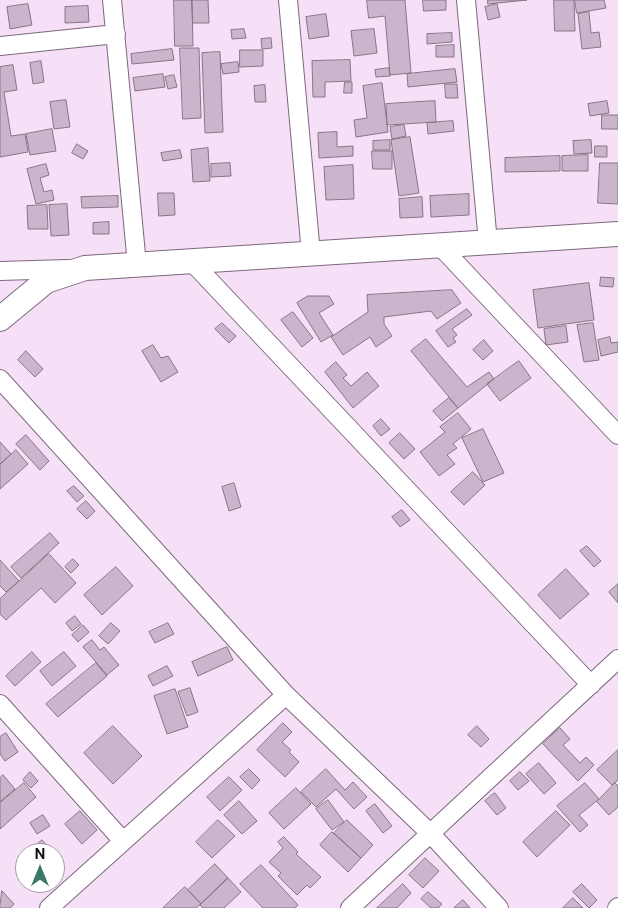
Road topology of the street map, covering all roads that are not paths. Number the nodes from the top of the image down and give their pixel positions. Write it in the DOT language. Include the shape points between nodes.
graph roads {
  1 [pos="112,0"];
  2 [pos="288,0"];
  3 [pos="466,0"];
  4 [pos="116,34"];
  5 [pos="0,46"];
  6 [pos="618,234"];
  7 [pos="488,243"];
  8 [pos="440,246"];
  9 [pos="312,254"];
  10 [pos="192,262"];
  11 [pos="137,265"];
  12 [pos="85,268"];
  13 [pos="0,271"];
  14 [pos="0,319"];
  15 [pos="0,379"];
  16 [pos="618,436"];
  17 [pos="618,658"];
  18 [pos="590,685"];
  19 [pos="286,695"];
  20 [pos="0,704"];
  21 [pos="431,834"];
  22 [pos="123,840"];
  23 [pos="49,908"];
  24 [pos="350,908"];
  25 [pos="499,908"];
  1 -- 4 [label="street"];
  2 -- 9 [label="street"];
  3 -- 7 [label="street"];
  4 -- 5 [label="street"];
  4 -- 11 [label="street"];
  6 -- 7 [label="street"];
  7 -- 8 [label="street"];
  8 -- 9 [label="street"];
  8 -- 16 [label="street"];
  9 -- 10 [label="street"];
  10 -- 11 [label="street"];
  10 -- 18 [label="street"];
  11 -- 12 [label="street"];
  12 -- 13 [label="street"];
  12 -- 14 [label="street" via="46,281"];
  15 -- 19 [label="street"];
  17 -- 18 [label="street"];
  18 -- 21 [label="street"];
  19 -- 21 [label="street"];
  19 -- 22 [label="street"];
  20 -- 22 [label="street"];
  21 -- 24 [label="street"];
  21 -- 25 [label="street"];
  22 -- 23 [label="street"];
}
